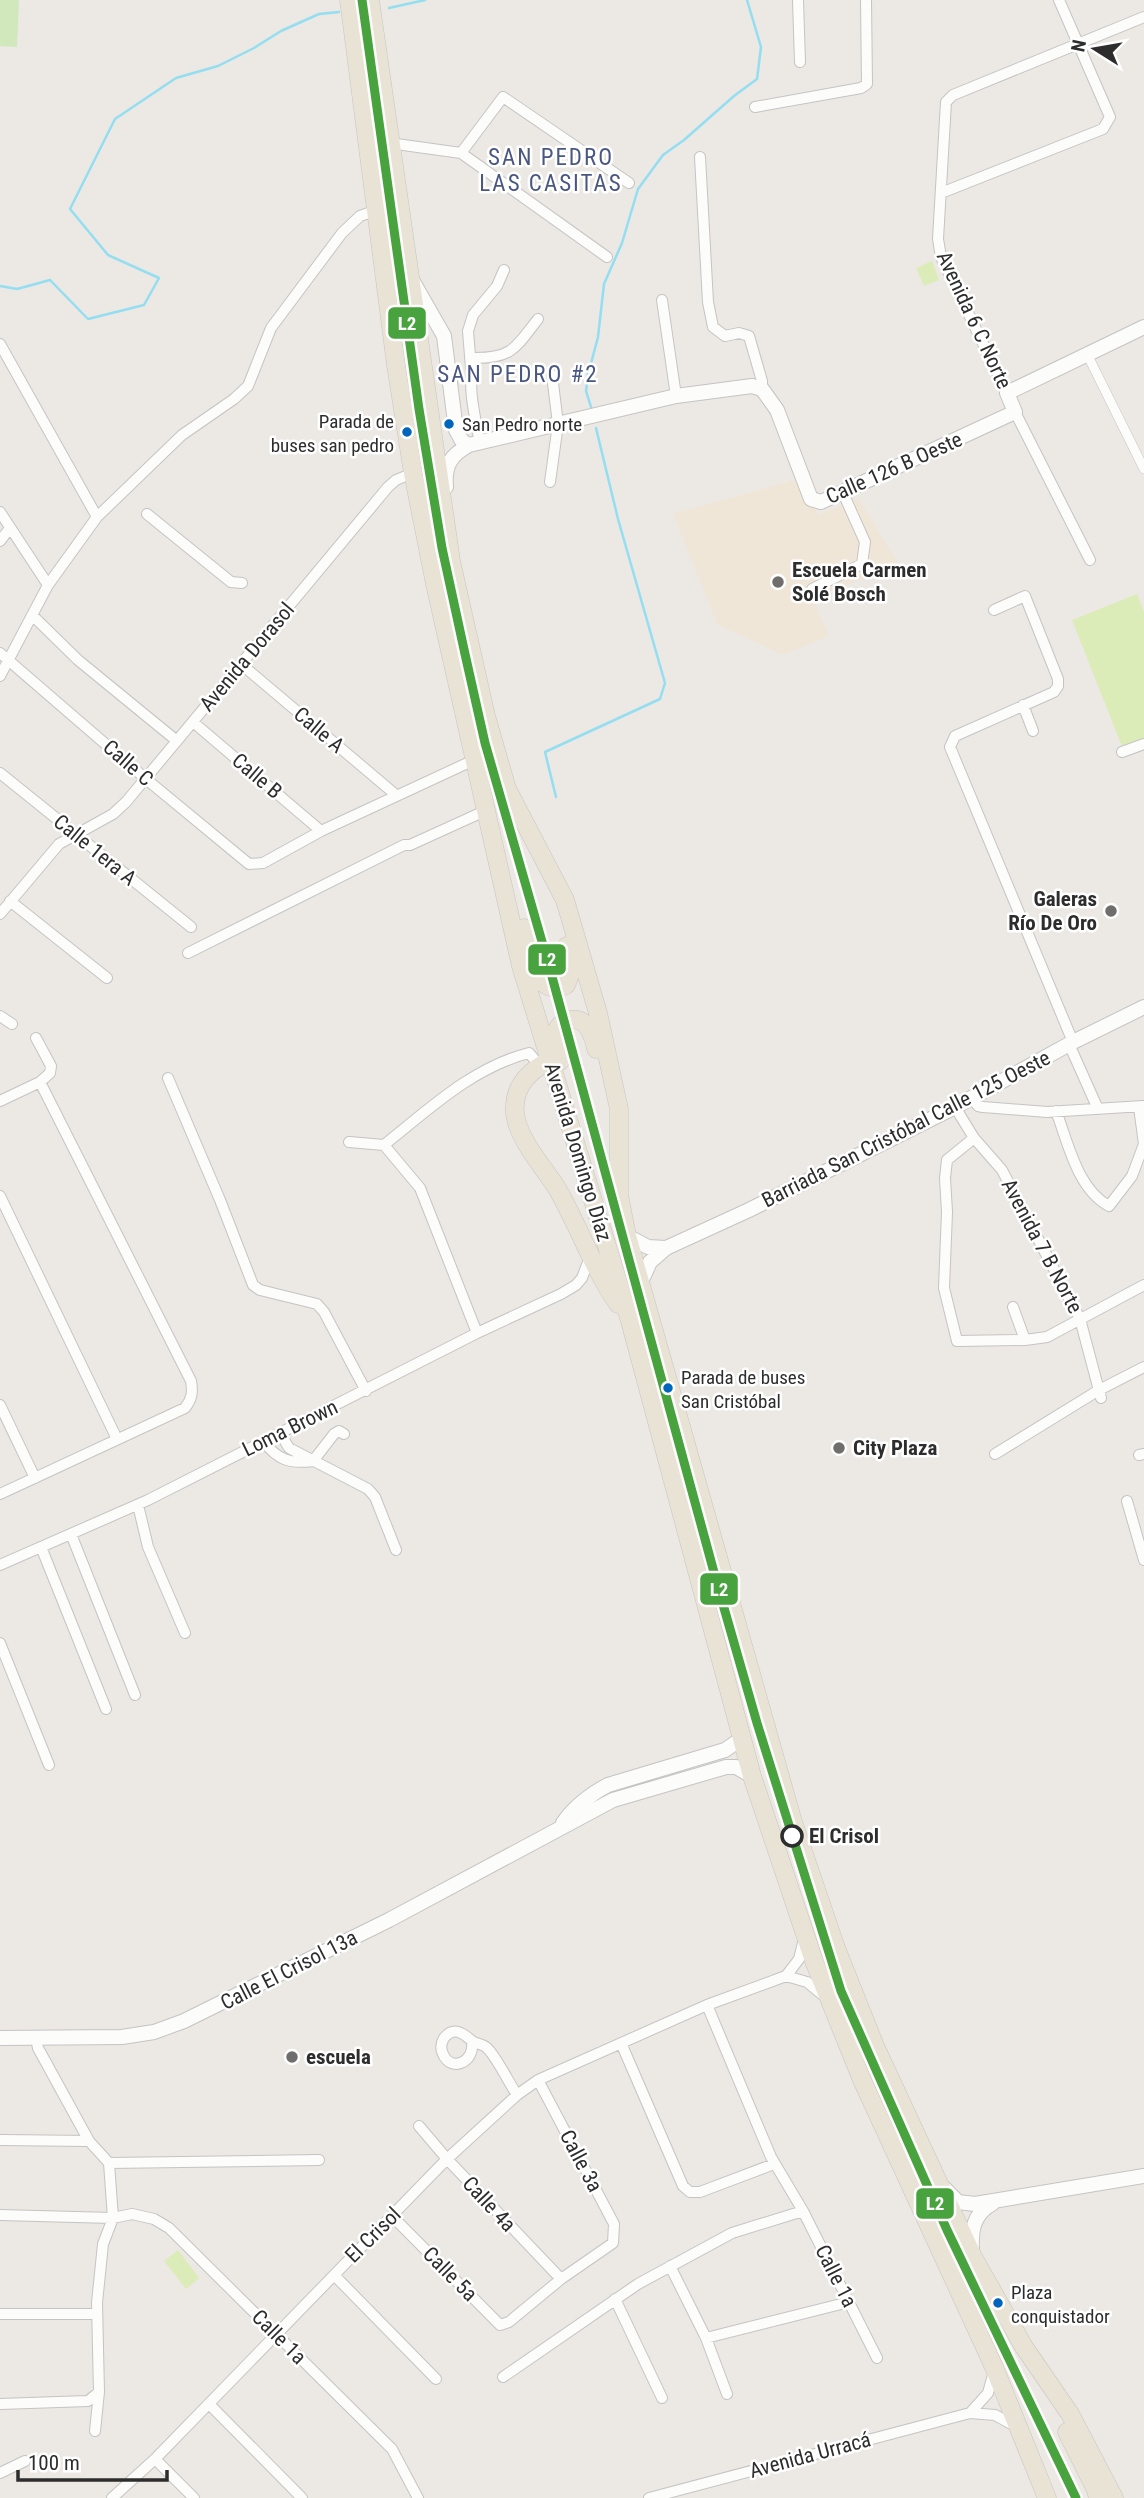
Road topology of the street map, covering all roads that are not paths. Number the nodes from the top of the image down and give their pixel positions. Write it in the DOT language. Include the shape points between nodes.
graph roads {
  1 [pos="349,0"];
  2 [pos="370,0"];
  3 [pos="798,0"];
  4 [pos="866,0"];
  5 [pos="1059,0"];
  6 [pos="1144,17"];
  7 [pos="1078,44"];
  8 [pos="800,62"];
  9 [pos="755,107"];
  10 [pos="389,143"];
  11 [pos="461,153"];
  12 [pos="701,157"];
  13 [pos="629,183"];
  14 [pos="942,193"];
  15 [pos="377,210"];
  16 [pos="607,257"];
  17 [pos="504,270"];
  18 [pos="407,272"];
  19 [pos="662,300"];
  20 [pos="538,319"];
  21 [pos="1144,327"];
  22 [pos="0,344"];
  23 [pos="1087,354"];
  24 [pos="471,370"];
  25 [pos="552,375"];
  26 [pos="762,389"];
  27 [pos="1007,393"];
  28 [pos="676,396"];
  29 [pos="1015,412"];
  30 [pos="558,424"];
  31 [pos="475,444"];
  32 [pos="1144,469"];
  33 [pos="413,473"];
  34 [pos="550,482"];
  35 [pos="843,493"];
  36 [pos="0,512"];
  37 [pos="147,514"];
  38 [pos="97,517"];
  39 [pos="10,528"];
  40 [pos="0,541"];
  41 [pos="1090,560"];
  42 [pos="451,561"];
  43 [pos="242,583"];
  44 [pos="48,585"];
  45 [pos="812,589"];
  46 [pos="994,610"];
  47 [pos="32,615"];
  48 [pos="4,657"];
  49 [pos="241,664"];
  50 [pos="0,676"];
  51 [pos="1023,705"];
  52 [pos="193,722"];
  53 [pos="1033,731"];
  54 [pos="177,741"];
  55 [pos="1144,744"];
  56 [pos="1122,752"];
  57 [pos="474,760"];
  58 [pos="0,773"];
  59 [pos="146,779"];
  60 [pos="396,795"];
  61 [pos="486,807"];
  62 [pos="321,831"];
  63 [pos="75,834"];
  64 [pos="537,849"];
  65 [pos="504,884"];
  66 [pos="10,901"];
  67 [pos="0,914"];
  68 [pos="191,927"];
  69 [pos="188,953"];
  70 [pos="107,978"];
  71 [pos="1144,1007"];
  72 [pos="0,1016"];
  73 [pos="12,1024"];
  74 [pos="36,1038"];
  75 [pos="1071,1043"];
  76 [pos="545,1063"];
  77 [pos="168,1078"];
  78 [pos="40,1082"];
  79 [pos="972,1098"];
  80 [pos="0,1101"];
  81 [pos="955,1107"];
  82 [pos="1141,1107"];
  83 [pos="1098,1109"];
  84 [pos="1056,1111"];
  85 [pos="974,1138"];
  86 [pos="349,1142"];
  87 [pos="384,1145"];
  88 [pos="619,1148"];
  89 [pos="588,1183"];
  90 [pos="0,1196"];
  91 [pos="628,1236"];
  92 [pos="666,1248"];
  93 [pos="590,1256"];
  94 [pos="640,1284"];
  95 [pos="576,1285"];
  96 [pos="1144,1285"];
  97 [pos="609,1291"];
  98 [pos="1013,1307"];
  99 [pos="1080,1319"];
  100 [pos="629,1321"];
  101 [pos="477,1333"];
  102 [pos="1026,1340"];
  103 [pos="1144,1367"];
  104 [pos="366,1391"];
  105 [pos="1100,1394"];
  106 [pos="0,1405"];
  107 [pos="280,1433"];
  108 [pos="344,1434"];
  109 [pos="117,1439"];
  110 [pos="263,1441"];
  111 [pos="995,1454"];
  112 [pos="313,1461"];
  113 [pos="34,1478"];
  114 [pos="0,1494"];
  115 [pos="1127,1501"];
  116 [pos="138,1505"];
  117 [pos="71,1534"];
  118 [pos="41,1547"];
  119 [pos="396,1550"];
  120 [pos="1144,1560"];
  121 [pos="0,1565"];
  122 [pos="185,1633"];
  123 [pos="0,1643"];
  124 [pos="135,1695"];
  125 [pos="106,1709"];
  126 [pos="741,1738"];
  127 [pos="49,1765"];
  128 [pos="677,1772"];
  129 [pos="752,1776"];
  130 [pos="802,1926"];
  131 [pos="786,1976"];
  132 [pos="707,2005"];
  133 [pos="830,2005"];
  134 [pos="0,2038"];
  135 [pos="36,2038"];
  136 [pos="472,2042"];
  137 [pos="621,2043"];
  138 [pos="538,2080"];
  139 [pos="517,2095"];
  140 [pos="419,2126"];
  141 [pos="0,2140"];
  142 [pos="89,2141"];
  143 [pos="447,2159"];
  144 [pos="319,2160"];
  145 [pos="109,2163"];
  146 [pos="774,2164"];
  147 [pos="933,2171"];
  148 [pos="1144,2176"];
  149 [pos="994,2203"];
  150 [pos="803,2211"];
  151 [pos="0,2215"];
  152 [pos="392,2216"];
  153 [pos="113,2218"];
  154 [pos="972,2257"];
  155 [pos="670,2266"];
  156 [pos="334,2275"];
  157 [pos="561,2280"];
  158 [pos="615,2300"];
  159 [pos="849,2302"];
  160 [pos="0,2314"];
  161 [pos="97,2314"];
  162 [pos="275,2334"];
  163 [pos="706,2338"];
  164 [pos="877,2358"];
  165 [pos="994,2367"];
  166 [pos="503,2377"];
  167 [pos="436,2379"];
  168 [pos="1052,2386"];
  169 [pos="99,2392"];
  170 [pos="727,2394"];
  171 [pos="662,2398"];
  172 [pos="0,2404"];
  173 [pos="209,2404"];
  174 [pos="970,2413"];
  175 [pos="1018,2428"];
  176 [pos="94,2431"];
  177 [pos="155,2459"];
  178 [pos="25,2461"];
  179 [pos="0,2473"];
  180 [pos="113,2498"];
  181 [pos="194,2498"];
  182 [pos="302,2498"];
  183 [pos="418,2498"];
  184 [pos="649,2498"];
  185 [pos="1047,2498"];
  186 [pos="1059,2498"];
  187 [pos="1098,2498"];
  188 [pos="1114,2498"];
  1 -- 15 [label="main road, Avenida Domingo Díaz"];
  2 -- 10 [label="main road, Avenida Domingo Díaz"];
  3 -- 8 [label="street"];
  4 -- 9 [label="street" via="867,84"];
  5 -- 7 [label="street"];
  6 -- 7 [label="street"];
  7 -- 14 [label="street, Avenida 6 C Norte" via="953,95 946,102"];
  7 -- 14 [label="street" via="1110,117 1103,129"];
  10 -- 11 [label="street"];
  10 -- 18 [label="main road, Avenida Domingo Díaz"];
  11 -- 13 [label="street" via="502,97"];
  11 -- 16 [label="street"];
  12 -- 26 [label="street" via="713,327 725,336 749,335"];
  14 -- 27 [label="street, Avenida 6 C Norte" via="941,257"];
  15 -- 33 [label="main road, Avenida Domingo Díaz"];
  15 -- 38 [label="street" via="360,216 342,233 271,328 248,386 182,435"];
  17 -- 24 [label="street" via="468,331"];
  18 -- 31 [label="street" via="444,336 456,430 462,441"];
  18 -- 42 [label="main road, Avenida Domingo Díaz"];
  19 -- 28 [label="street"];
  20 -- 24 [label="street" via="512,352 475,358"];
  21 -- 23 [label="street"];
  22 -- 38 [label="street"];
  23 -- 27 [label="street"];
  23 -- 32 [label="street"];
  24 -- 31 [label="street"];
  25 -- 30 [label="street"];
  26 -- 28 [label="street" via="733,387"];
  26 -- 35 [label="street, Calle 126 B Oeste" via="777,410 811,499 821,502"];
  27 -- 29 [label="street, Avenida 6 C Norte"];
  28 -- 30 [label="street"];
  29 -- 35 [label="street, Calle 126 B Oeste"];
  29 -- 41 [label="street"];
  30 -- 31 [label="street"];
  30 -- 34 [label="street"];
  31 -- 42 [label="street" via="452,458 446,473"];
  33 -- 49 [label="street, Avenida Dorasol" via="388,487"];
  33 -- 57 [label="main road, Avenida Domingo Díaz"];
  35 -- 45 [label="street" via="865,542 862,564"];
  36 -- 39 [label="street"];
  37 -- 43 [label="street" via="231,582"];
  38 -- 44 [label="street"];
  39 -- 40 [label="street"];
  39 -- 44 [label="street"];
  42 -- 64 [label="main road, Avenida Domingo Díaz" via="504,777"];
  44 -- 47 [label="street"];
  46 -- 51 [label="street" via="1025,596 1058,679 1054,692"];
  47 -- 48 [label="street"];
  47 -- 54 [label="street" via="78,660"];
  48 -- 50 [label="street"];
  48 -- 59 [label="street, Calle C"];
  49 -- 52 [label="street, Avenida Dorasol"];
  49 -- 60 [label="street, Calle A"];
  51 -- 53 [label="street"];
  51 -- 75 [label="street" via="955,736 950,747"];
  52 -- 54 [label="street, Avenida Dorasol"];
  52 -- 62 [label="street, Calle B"];
  54 -- 59 [label="street, Avenida Dorasol"];
  55 -- 56 [label="street"];
  57 -- 60 [label="street"];
  57 -- 61 [label="main road, Avenida Domingo Díaz"];
  58 -- 63 [label="street, Calle 1era A"];
  59 -- 62 [label="street, Calle C" via="249,864 263,863"];
  59 -- 63 [label="street, Avenida Dorasol" via="113,814"];
  60 -- 62 [label="street"];
  61 -- 65 [label="main road, Avenida Domingo Díaz"];
  61 -- 69 [label="street" via="406,840 404,845"];
  63 -- 66 [label="street, Avenida Dorasol" via="49,853"];
  63 -- 68 [label="street, Calle 1era A"];
  64 -- 65 [label="main road" via="572,965 566,985 549,989 541,983 521,914"];
  64 -- 88 [label="main road, Avenida Domingo Díaz" via="565,900 598,1013 619,1109"];
  65 -- 76 [label="main road, Avenida Domingo Díaz"];
  66 -- 67 [label="street, Avenida Dorasol"];
  66 -- 70 [label="street"];
  71 -- 75 [label="street, Barriada San Cristóbal Calle 125 Oeste"];
  72 -- 73 [label="street"];
  74 -- 78 [label="street" via="51,1066"];
  75 -- 79 [label="street, Barriada San Cristóbal Calle 125 Oeste"];
  75 -- 83 [label="street"];
  76 -- 87 [label="street" via="529,1053 511,1058 449,1093"];
  76 -- 89 [label="main road, Avenida Domingo Díaz"];
  76 -- 93 [label="main road" via="520,1088 517,1122 558,1189"];
  77 -- 104 [label="street" via="253,1285 317,1304"];
  78 -- 80 [label="street"];
  78 -- 109 [label="street" via="191,1381 192,1395 185,1408"];
  79 -- 81 [label="street, Barriada San Cristóbal Calle 125 Oeste"];
  79 -- 84 [label="street" via="983,1107"];
  81 -- 85 [label="street, Avenida 7 B Norte"];
  81 -- 92 [label="street, Barriada San Cristóbal Calle 125 Oeste"];
  82 -- 83 [label="street"];
  82 -- 84 [label="street" via="1144,1144 1132,1176 1109,1206 1087,1187"];
  83 -- 84 [label="street"];
  85 -- 99 [label="street, Avenida 7 B Norte" via="1002,1170"];
  85 -- 102 [label="street" via="947,1160 944,1178 944,1288 957,1341"];
  86 -- 87 [label="street"];
  87 -- 101 [label="street" via="420,1188"];
  88 -- 89 [label="main road" via="593,1035 581,1020 570,1019 560,1024 556,1044"];
  88 -- 91 [label="main road, Avenida Domingo Díaz" via="619,1195"];
  89 -- 100 [label="main road, Avenida Domingo Díaz"];
  90 -- 109 [label="street"];
  91 -- 92 [label="street" via="648,1247"];
  91 -- 94 [label="main road, Avenida Domingo Díaz"];
  92 -- 94 [label="street, Barriada San Cristóbal Calle 125 Oeste" via="650,1262"];
  93 -- 95 [label="street" via="587,1271"];
  93 -- 97 [label="main road"];
  94 -- 147 [label="main road, Avenida Domingo Díaz" via="793,1822 870,2034"];
  95 -- 97 [label="street" via="593,1284"];
  95 -- 101 [label="street, Loma Brown"];
  96 -- 99 [label="street"];
  97 -- 100 [label="main road"];
  98 -- 102 [label="street"];
  99 -- 102 [label="street" via="1047,1337"];
  99 -- 105 [label="street, Avenida 7 B Norte"];
  100 -- 126 [label="main road, Avenida Domingo Díaz"];
  101 -- 104 [label="street, Loma Brown"];
  103 -- 105 [label="street"];
  104 -- 107 [label="street, Loma Brown"];
  105 -- 111 [label="street"];
  106 -- 113 [label="street"];
  107 -- 110 [label="street, Loma Brown"];
  107 -- 112 [label="street" via="289,1448"];
  108 -- 112 [label="street" via="334,1434"];
  109 -- 113 [label="street"];
  110 -- 112 [label="street" via="288,1462"];
  110 -- 116 [label="street, Loma Brown"];
  112 -- 119 [label="street" via="368,1489"];
  113 -- 114 [label="street"];
  115 -- 120 [label="street"];
  116 -- 117 [label="street, Loma Brown"];
  116 -- 122 [label="street" via="148,1547"];
  117 -- 118 [label="street, Loma Brown"];
  117 -- 124 [label="street"];
  118 -- 121 [label="street, Loma Brown"];
  118 -- 125 [label="street"];
  123 -- 127 [label="street"];
  126 -- 128 [label="street, Calle El Crisol 13a"];
  126 -- 129 [label="main road, Avenida Domingo Díaz"];
  128 -- 129 [label="street, Calle El Crisol 13a" via="736,1767"];
  128 -- 135 [label="street, Calle El Crisol 13a" via="613,1800 389,1920 184,2021 122,2037"];
  129 -- 130 [label="main road, Avenida Domingo Díaz"];
  130 -- 131 [label="street" via="803,1948"];
  130 -- 133 [label="main road, Avenida Domingo Díaz"];
  131 -- 132 [label="street, El Crisol"];
  131 -- 133 [label="street" via="807,1982"];
  132 -- 137 [label="street, El Crisol"];
  132 -- 146 [label="street, Calle 1a"];
  133 -- 165 [label="main road, Avenida Domingo Díaz"];
  134 -- 135 [label="street, Calle El Crisol 13a"];
  135 -- 142 [label="street"];
  136 -- 139 [label="street" via="486,2047"];
  137 -- 138 [label="street, El Crisol"];
  137 -- 146 [label="street" via="683,2186 690,2192"];
  138 -- 139 [label="street, El Crisol"];
  138 -- 157 [label="street, Calle 3a" via="614,2224 613,2243"];
  139 -- 143 [label="street, El Crisol"];
  140 -- 143 [label="street, Calle 4a"];
  141 -- 142 [label="street"];
  142 -- 145 [label="street"];
  143 -- 152 [label="street, El Crisol"];
  143 -- 157 [label="street, Calle 4a"];
  144 -- 145 [label="street"];
  145 -- 153 [label="street"];
  146 -- 150 [label="street, Calle 1a"];
  147 -- 149 [label="street" via="958,2202"];
  147 -- 154 [label="main road, Avenida Domingo Díaz"];
  148 -- 149 [label="street"];
  149 -- 154 [label="street" via="984,2208 974,2224"];
  150 -- 155 [label="street" via="732,2233"];
  150 -- 159 [label="street, Calle 1a"];
  151 -- 153 [label="street, Calle 1a"];
  152 -- 156 [label="street, El Crisol"];
  152 -- 157 [label="street, Calle 5a" via="500,2325"];
  153 -- 161 [label="street" via="103,2244"];
  153 -- 162 [label="street, Calle 1a" via="132,2214 169,2228"];
  154 -- 168 [label="main road, Avenida Domingo Díaz"];
  155 -- 158 [label="street"];
  155 -- 163 [label="street"];
  156 -- 162 [label="street, El Crisol"];
  156 -- 167 [label="street"];
  158 -- 166 [label="street"];
  158 -- 171 [label="street"];
  159 -- 163 [label="street"];
  159 -- 164 [label="street, Calle 1a"];
  160 -- 161 [label="street"];
  161 -- 169 [label="street"];
  162 -- 173 [label="street, El Crisol"];
  162 -- 183 [label="street, Calle 1a" via="392,2449"];
  163 -- 170 [label="street"];
  165 -- 174 [label="street" via="988,2393"];
  165 -- 175 [label="main road, Avenida Domingo Díaz"];
  168 -- 187 [label="main road" via="1059,2415"];
  168 -- 188 [label="main road, Avenida Domingo Díaz"];
  169 -- 172 [label="street" via="88,2400"];
  169 -- 176 [label="street"];
  173 -- 177 [label="street, El Crisol"];
  173 -- 182 [label="street"];
  174 -- 175 [label="street, Avenida Urracá" via="995,2415"];
  174 -- 184 [label="street, Avenida Urracá"];
  175 -- 185 [label="main road, Avenida Domingo Díaz"];
  175 -- 186 [label="main road" via="1044,2464"];
  177 -- 180 [label="street, El Crisol"];
  177 -- 181 [label="street"];
  178 -- 179 [label="street"];
}
